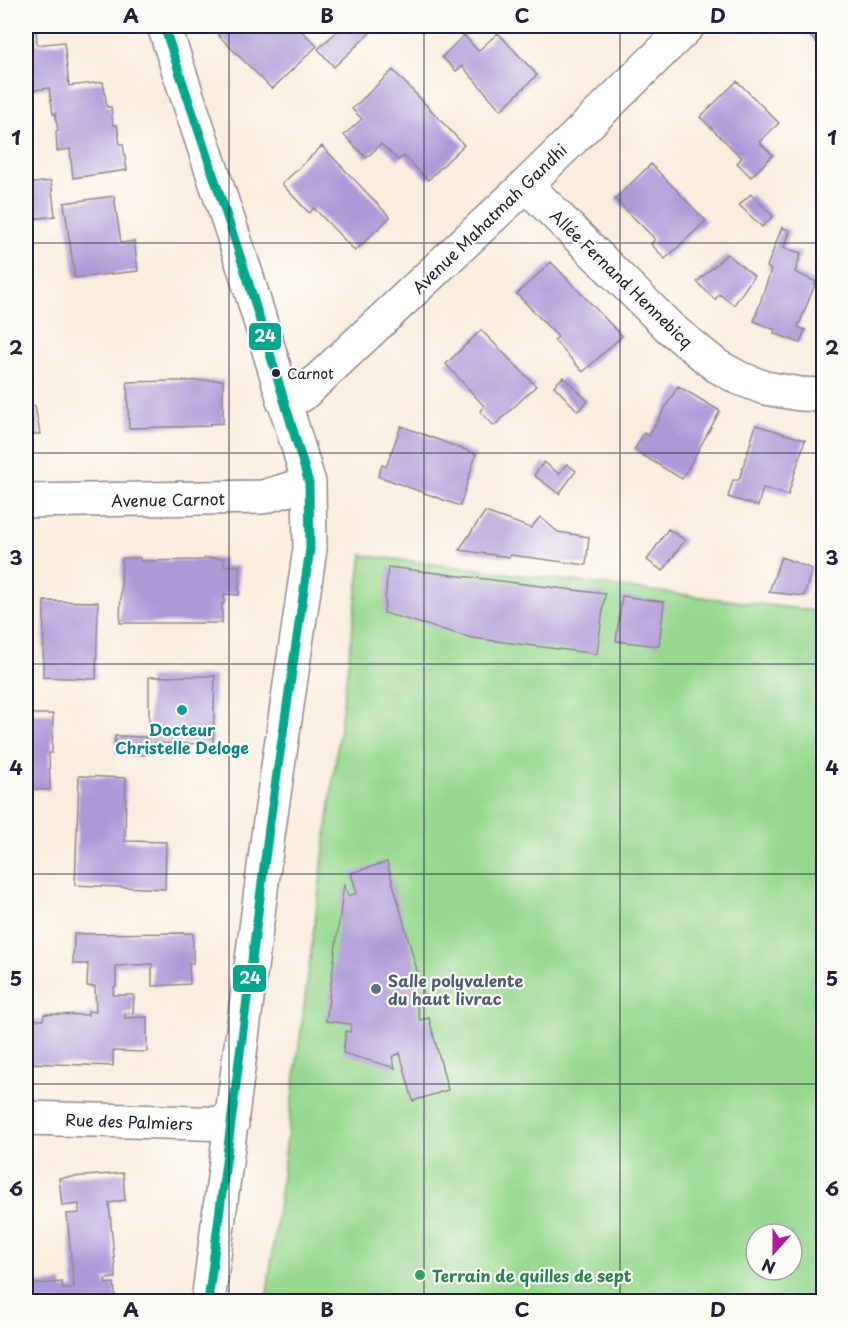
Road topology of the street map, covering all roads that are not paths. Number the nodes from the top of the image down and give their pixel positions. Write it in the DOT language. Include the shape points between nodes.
graph roads {
  1 [pos="164,26"];
  2 [pos="688,26"];
  3 [pos="526,185"];
  4 [pos="824,395"];
  5 [pos="283,401"];
  6 [pos="309,483"];
  7 [pos="26,501"];
  8 [pos="26,1118"];
  9 [pos="232,1124"];
  10 [pos="208,1302"];
  1 -- 5 [label="street" via="246,274"];
  2 -- 3 [label="street, Avenue Mahatmah Gandhi"];
  3 -- 4 [label="street, Allée Fernand Hennebicq" via="670,328 717,366 765,388"];
  3 -- 5 [label="street, Avenue Mahatmah Gandhi" via="302,395"];
  5 -- 6 [label="street"];
  6 -- 7 [label="street, Avenue Carnot" via="263,498"];
  6 -- 9 [label="street" via="310,549 269,828"];
  8 -- 9 [label="street, Rue des Palmiers"];
  9 -- 10 [label="street"];
}
